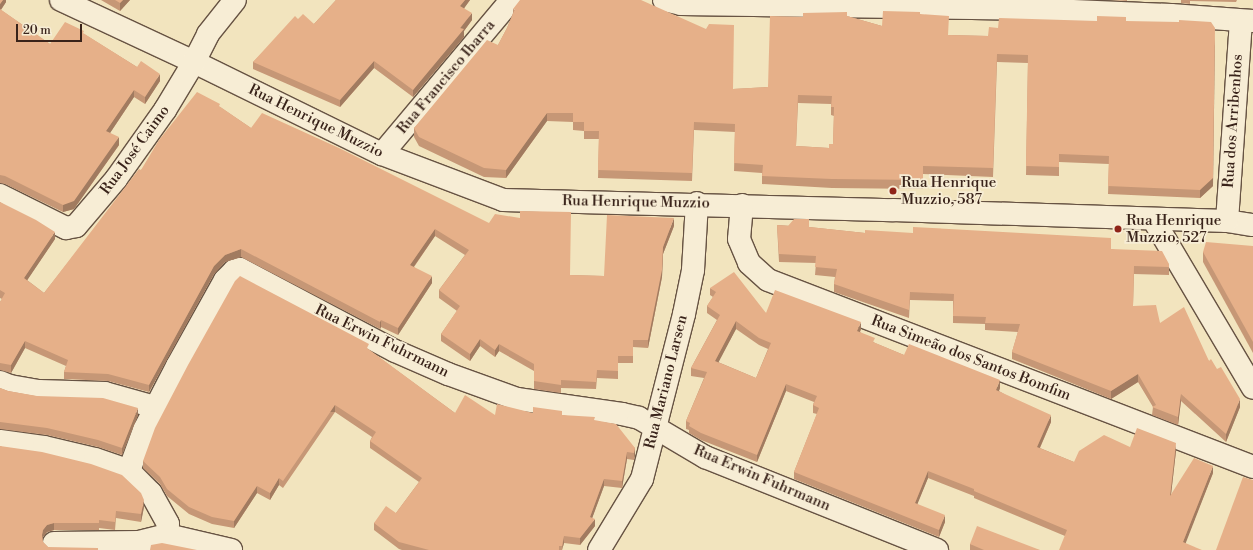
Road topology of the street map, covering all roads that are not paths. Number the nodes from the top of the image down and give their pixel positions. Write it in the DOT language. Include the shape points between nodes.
graph roads {
  1 [pos="61,0"];
  2 [pos="235,0"];
  3 [pos="511,0"];
  4 [pos="664,0"];
  5 [pos="1247,21"];
  6 [pos="194,62"];
  7 [pos="382,154"];
  8 [pos="0,195"];
  9 [pos="697,203"];
  10 [pos="742,205"];
  11 [pos="1154,219"];
  12 [pos="1227,221"];
  13 [pos="1253,225"];
  14 [pos="0,382"];
  15 [pos="1253,388"];
  16 [pos="155,407"];
  17 [pos="654,428"];
  18 [pos="0,441"];
  19 [pos="1253,467"];
  20 [pos="129,471"];
  21 [pos="167,535"];
  22 [pos="54,543"];
  23 [pos="137,546"];
  24 [pos="231,550"];
  25 [pos="599,550"];
  26 [pos="936,550"];
  1 -- 6 [label="street, Rua Henrique Muzzio"];
  2 -- 6 [label="street, Rua José Caimo" via="208,34"];
  3 -- 7 [label="street, Rua Francisco Ibarra"];
  4 -- 5 [label="street" via="681,4 1026,9"];
  5 -- 12 [label="street, Rua dos Arribenhos"];
  6 -- 7 [label="street, Rua Henrique Muzzio"];
  6 -- 8 [label="street, Rua José Caimo" via="165,110 116,179 76,226 66,228"];
  7 -- 9 [label="street, Rua Henrique Muzzio" via="503,200"];
  9 -- 10 [label="street, Rua Henrique Muzzio"];
  9 -- 17 [label="street, Rua Mariano Larsen" via="693,270"];
  10 -- 11 [label="street, Rua Henrique Muzzio"];
  10 -- 19 [label="street, Rua Simeão dos Santos Bomfim" via="739,238 750,263 768,280"];
  11 -- 12 [label="street, Rua Henrique Muzzio"];
  11 -- 15 [label="street"];
  12 -- 13 [label="street, Rua Henrique Muzzio"];
  14 -- 16 [label="street" via="39,391 105,393"];
  16 -- 17 [label="street, Rua Erwin Fuhrmann" via="225,280 240,269 395,351 448,374 517,399 622,414 639,418"];
  16 -- 20 [label="street"];
  17 -- 25 [label="street, Rua Mariano Larsen" via="642,479"];
  17 -- 26 [label="street, Rua Erwin Fuhrmann" via="705,457"];
  18 -- 20 [label="street" via="44,446"];
  20 -- 21 [label="street" via="152,493 168,524"];
  21 -- 23 [label="street"];
  21 -- 24 [label="street"];
  22 -- 23 [label="street"];
}
